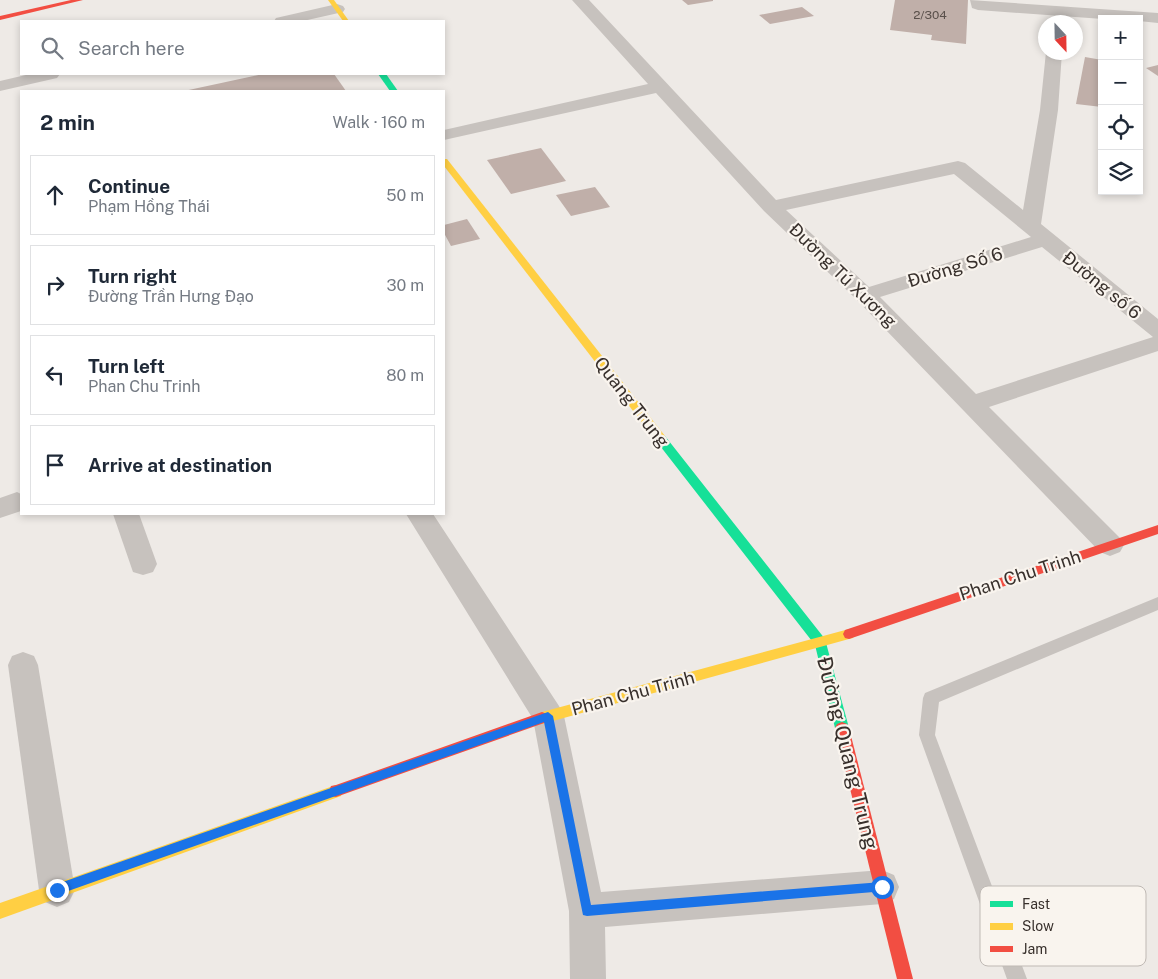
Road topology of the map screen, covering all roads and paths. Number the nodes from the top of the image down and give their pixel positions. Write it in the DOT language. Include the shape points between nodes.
graph roads {
  1 [pos="80,0"];
  2 [pos="580,0"];
  3 [pos="978,0"];
  4 [pos="1089,0"];
  5 [pos="1158,5"];
  6 [pos="338,10"];
  7 [pos="1057,11"];
  8 [pos="0,18"];
  9 [pos="1158,18"];
  10 [pos="287,20"];
  11 [pos="1053,60"];
  12 [pos="47,75"];
  13 [pos="383,75"];
  14 [pos="0,86"];
  15 [pos="661,88"];
  16 [pos="393,90"];
  17 [pos="445,135"];
  18 [pos="445,162"];
  19 [pos="771,207"];
  20 [pos="1038,232"];
  21 [pos="865,295"];
  22 [pos="1158,331"];
  23 [pos="1158,343"];
  24 [pos="972,404"];
  25 [pos="126,515"];
  26 [pos="420,515"];
  27 [pos="1158,529"];
  28 [pos="1110,546"];
  29 [pos="143,564"];
  30 [pos="1158,603"];
  31 [pos="821,643"];
  32 [pos="23,665"];
  33 [pos="548,716"];
  34 [pos="983,886"];
  35 [pos="882,887"];
  36 [pos="57,890"];
  37 [pos="0,911"];
  38 [pos="587,911"];
  39 [pos="1012,966"];
  40 [pos="588,979"];
  41 [pos="905,979"];
  42 [pos="1017,979"];
  1 -- 8 [label="street"];
  2 -- 15 [label="street, Đường Tú Xương"];
  3 -- 7 [label="street" via="978,5"];
  4 -- 5 [label="street"];
  6 -- 10 [label="street"];
  7 -- 9 [label="street"];
  11 -- 20 [label="street"];
  12 -- 14 [label="street"];
  13 -- 16 [label="street"];
  15 -- 17 [label="street"];
  15 -- 19 [label="street, Đường Tú Xương"];
  18 -- 31 [label="street, Quang Trung"];
  19 -- 20 [label="street, Đường số 6" via="958,167"];
  19 -- 21 [label="street, Đường Tú Xương"];
  20 -- 21 [label="street, Đường Số 6"];
  20 -- 22 [label="street, Đường số 6"];
  21 -- 24 [label="street, Đường Tú Xương"];
  23 -- 24 [label="street"];
  24 -- 28 [label="street, Đường Tú Xương"];
  25 -- 29 [label="street"];
  26 -- 33 [label="street"];
  27 -- 28 [label="street, Phan Chu Trinh"];
  28 -- 31 [label="street, Phan Chu Trinh"];
  30 -- 34 [label="lane" via="931,698 927,736"];
  31 -- 33 [label="street, Phan Chu Trinh"];
  31 -- 35 [label="street, Đường Quang Trung"];
  32 -- 36 [label="street"];
  33 -- 36 [label="street, Phan Chu Trinh"];
  33 -- 38 [label="street"];
  35 -- 38 [label="street"];
  35 -- 41 [label="street, Đường Quang Trung"];
  36 -- 37 [label="street, Phan Chu Trinh"];
  38 -- 40 [label="street"];
  39 -- 42 [label="lane"];
}
